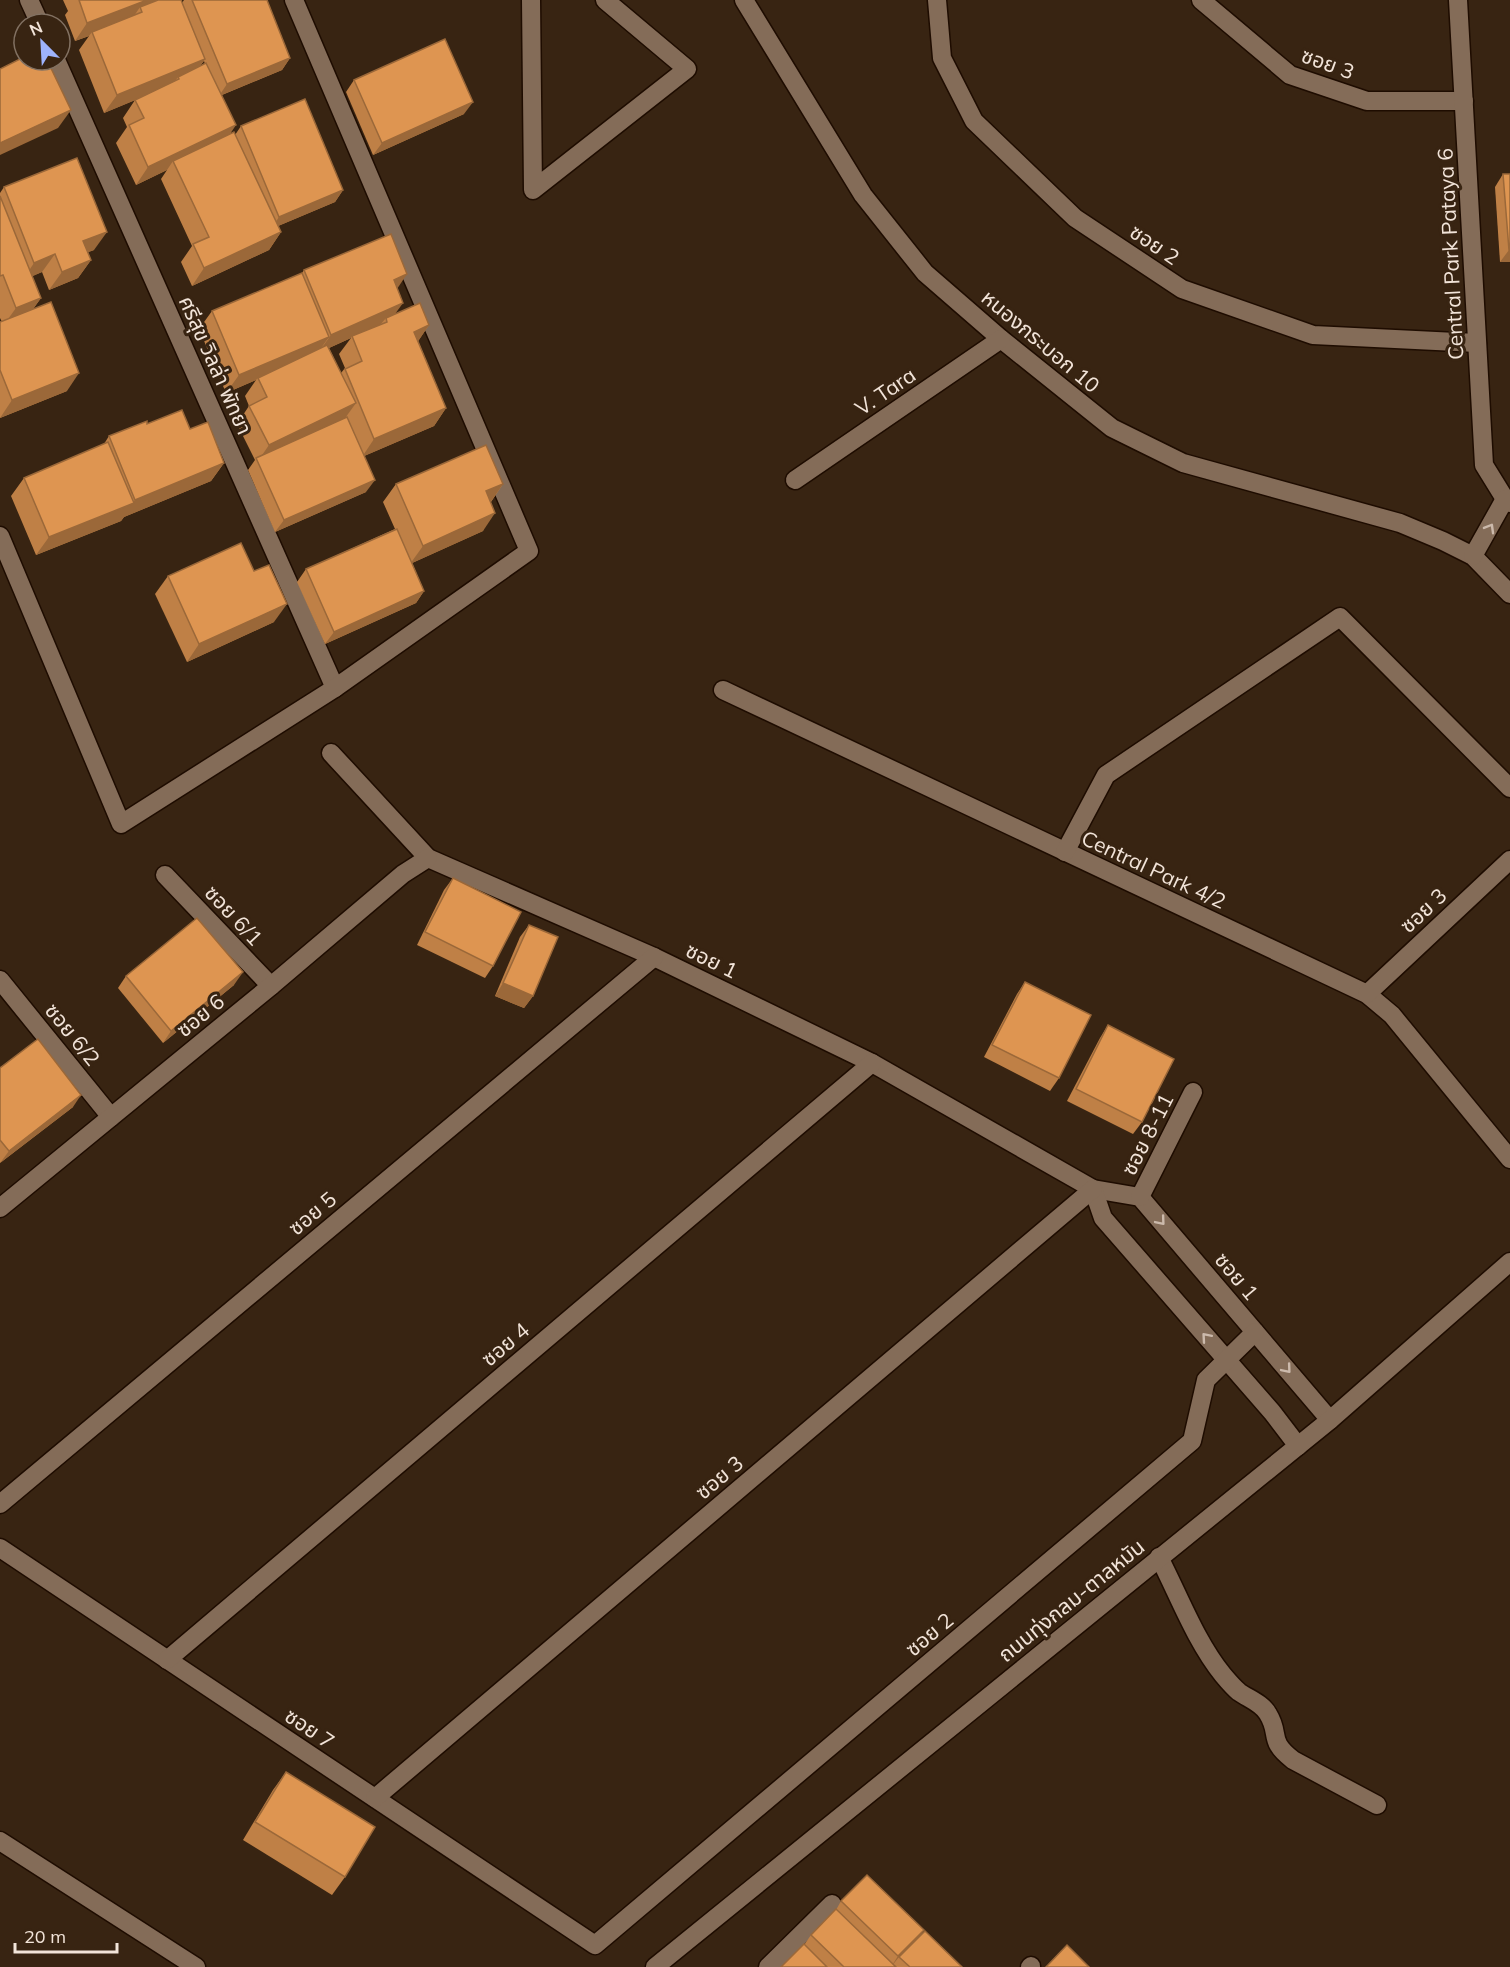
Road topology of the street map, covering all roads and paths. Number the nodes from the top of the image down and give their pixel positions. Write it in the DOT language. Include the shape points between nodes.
graph roads {
  1 [pos="294,0"];
  2 [pos="531,0"];
  3 [pos="605,0"];
  4 [pos="744,0"];
  5 [pos="937,0"];
  6 [pos="1201,0"];
  7 [pos="1458,0"];
  8 [pos="61,72"];
  9 [pos="1464,101"];
  10 [pos="1001,339"];
  11 [pos="1477,343"];
  12 [pos="795,480"];
  13 [pos="1508,501"];
  14 [pos="0,536"];
  15 [pos="1473,556"];
  16 [pos="1510,594"];
  17 [pos="334,688"];
  18 [pos="723,690"];
  19 [pos="331,753"];
  20 [pos="1510,788"];
  21 [pos="1065,852"];
  22 [pos="428,858"];
  23 [pos="1510,860"];
  24 [pos="165,875"];
  25 [pos="654,957"];
  26 [pos="0,980"];
  27 [pos="271,986"];
  28 [pos="1366,994"];
  29 [pos="872,1063"];
  30 [pos="1193,1092"];
  31 [pos="111,1117"];
  32 [pos="1510,1159"];
  33 [pos="1093,1189"];
  34 [pos="1140,1197"];
  35 [pos="0,1208"];
  36 [pos="1510,1262"];
  37 [pos="1255,1332"];
  38 [pos="1227,1360"];
  39 [pos="1330,1420"];
  40 [pos="1298,1446"];
  41 [pos="0,1504"];
  42 [pos="0,1548"];
  43 [pos="1159,1557"];
  44 [pos="167,1660"];
  45 [pos="375,1798"];
  46 [pos="1377,1805"];
  47 [pos="0,1841"];
  48 [pos="832,1904"];
  49 [pos="595,1945"];
  50 [pos="196,1967"];
  51 [pos="655,1967"];
  52 [pos="768,1967"];
  1 -- 17 [label="street" via="529,550"];
  2 -- 3 [label="street" via="532,190 687,69"];
  4 -- 10 [label="street, หนองกระบอก 10" via="862,195 925,273"];
  5 -- 11 [label="street, ซอย 2" via="942,58 974,121 1075,218 1182,289 1313,335"];
  6 -- 9 [label="street, ซอย 3" via="1290,75 1367,101"];
  7 -- 9 [label="street, Central Park Pataya 6"];
  8 -- 17 [label="street, ศรีสุข วิลล่า พัทยา"];
  9 -- 11 [label="street, Central Park Pataya 6"];
  10 -- 12 [label="street, V. Tara"];
  10 -- 15 [label="street, หนองกระบอก 10" via="1112,428 1183,463 1400,523"];
  11 -- 13 [label="street, Central Park Pataya 6" via="1484,465"];
  15 -- 13 [label="street, Central Park Pataya 6, one-way"];
  14 -- 17 [label="street" via="121,824"];
  15 -- 16 [label="street, หนองกระบอก 10"];
  18 -- 21 [label="street, Central Park 4/2"];
  19 -- 22 [label="street, ซอย 1"];
  20 -- 21 [label="street" via="1340,617 1106,775"];
  21 -- 28 [label="street, Central Park 4/2"];
  22 -- 25 [label="street, ซอย 1"];
  22 -- 27 [label="street, ซอย 6" via="403,874"];
  23 -- 28 [label="street, ซอย 3"];
  24 -- 27 [label="street, ซอย 6/1"];
  25 -- 29 [label="street, ซอย 1"];
  25 -- 41 [label="street, ซอย 5"];
  26 -- 31 [label="street, ซอย 6/2"];
  27 -- 31 [label="street, ซอย 6"];
  28 -- 32 [label="street, Central Park 4/2" via="1392,1015"];
  29 -- 33 [label="street, ซอย 1"];
  29 -- 44 [label="street, ซอย 4"];
  30 -- 34 [label="street, ซอย 8-11"];
  31 -- 35 [label="street, ซอย 6"];
  33 -- 34 [label="street, ซอย 1"];
  38 -- 33 [label="street, one-way" via="1104,1218"];
  33 -- 45 [label="street, ซอย 3"];
  34 -- 37 [label="street, ซอย 1, one-way"];
  36 -- 39 [label="street, ถนนทุ่งกลม-ตาลหมัน"];
  37 -- 38 [label="street, ซอย 2"];
  37 -- 39 [label="street, ซอย 1, one-way"];
  38 -- 40 [label="street"];
  38 -- 49 [label="street, ซอย 2" via="1206,1380 1192,1441"];
  39 -- 40 [label="street, ถนนทุ่งกลม-ตาลหมัน"];
  40 -- 43 [label="street, ถนนทุ่งกลม-ตาลหมัน"];
  42 -- 44 [label="street, ซอย 7"];
  43 -- 46 [label="street" via="1208,1654 1238,1691 1268,1712 1281,1751"];
  43 -- 51 [label="street, ถนนทุ่งกลม-ตาลหมัน"];
  44 -- 45 [label="street, ซอย 7"];
  45 -- 49 [label="street, ซอย 7"];
  47 -- 50 [label="street"];
  48 -- 52 [label="street"];
}
